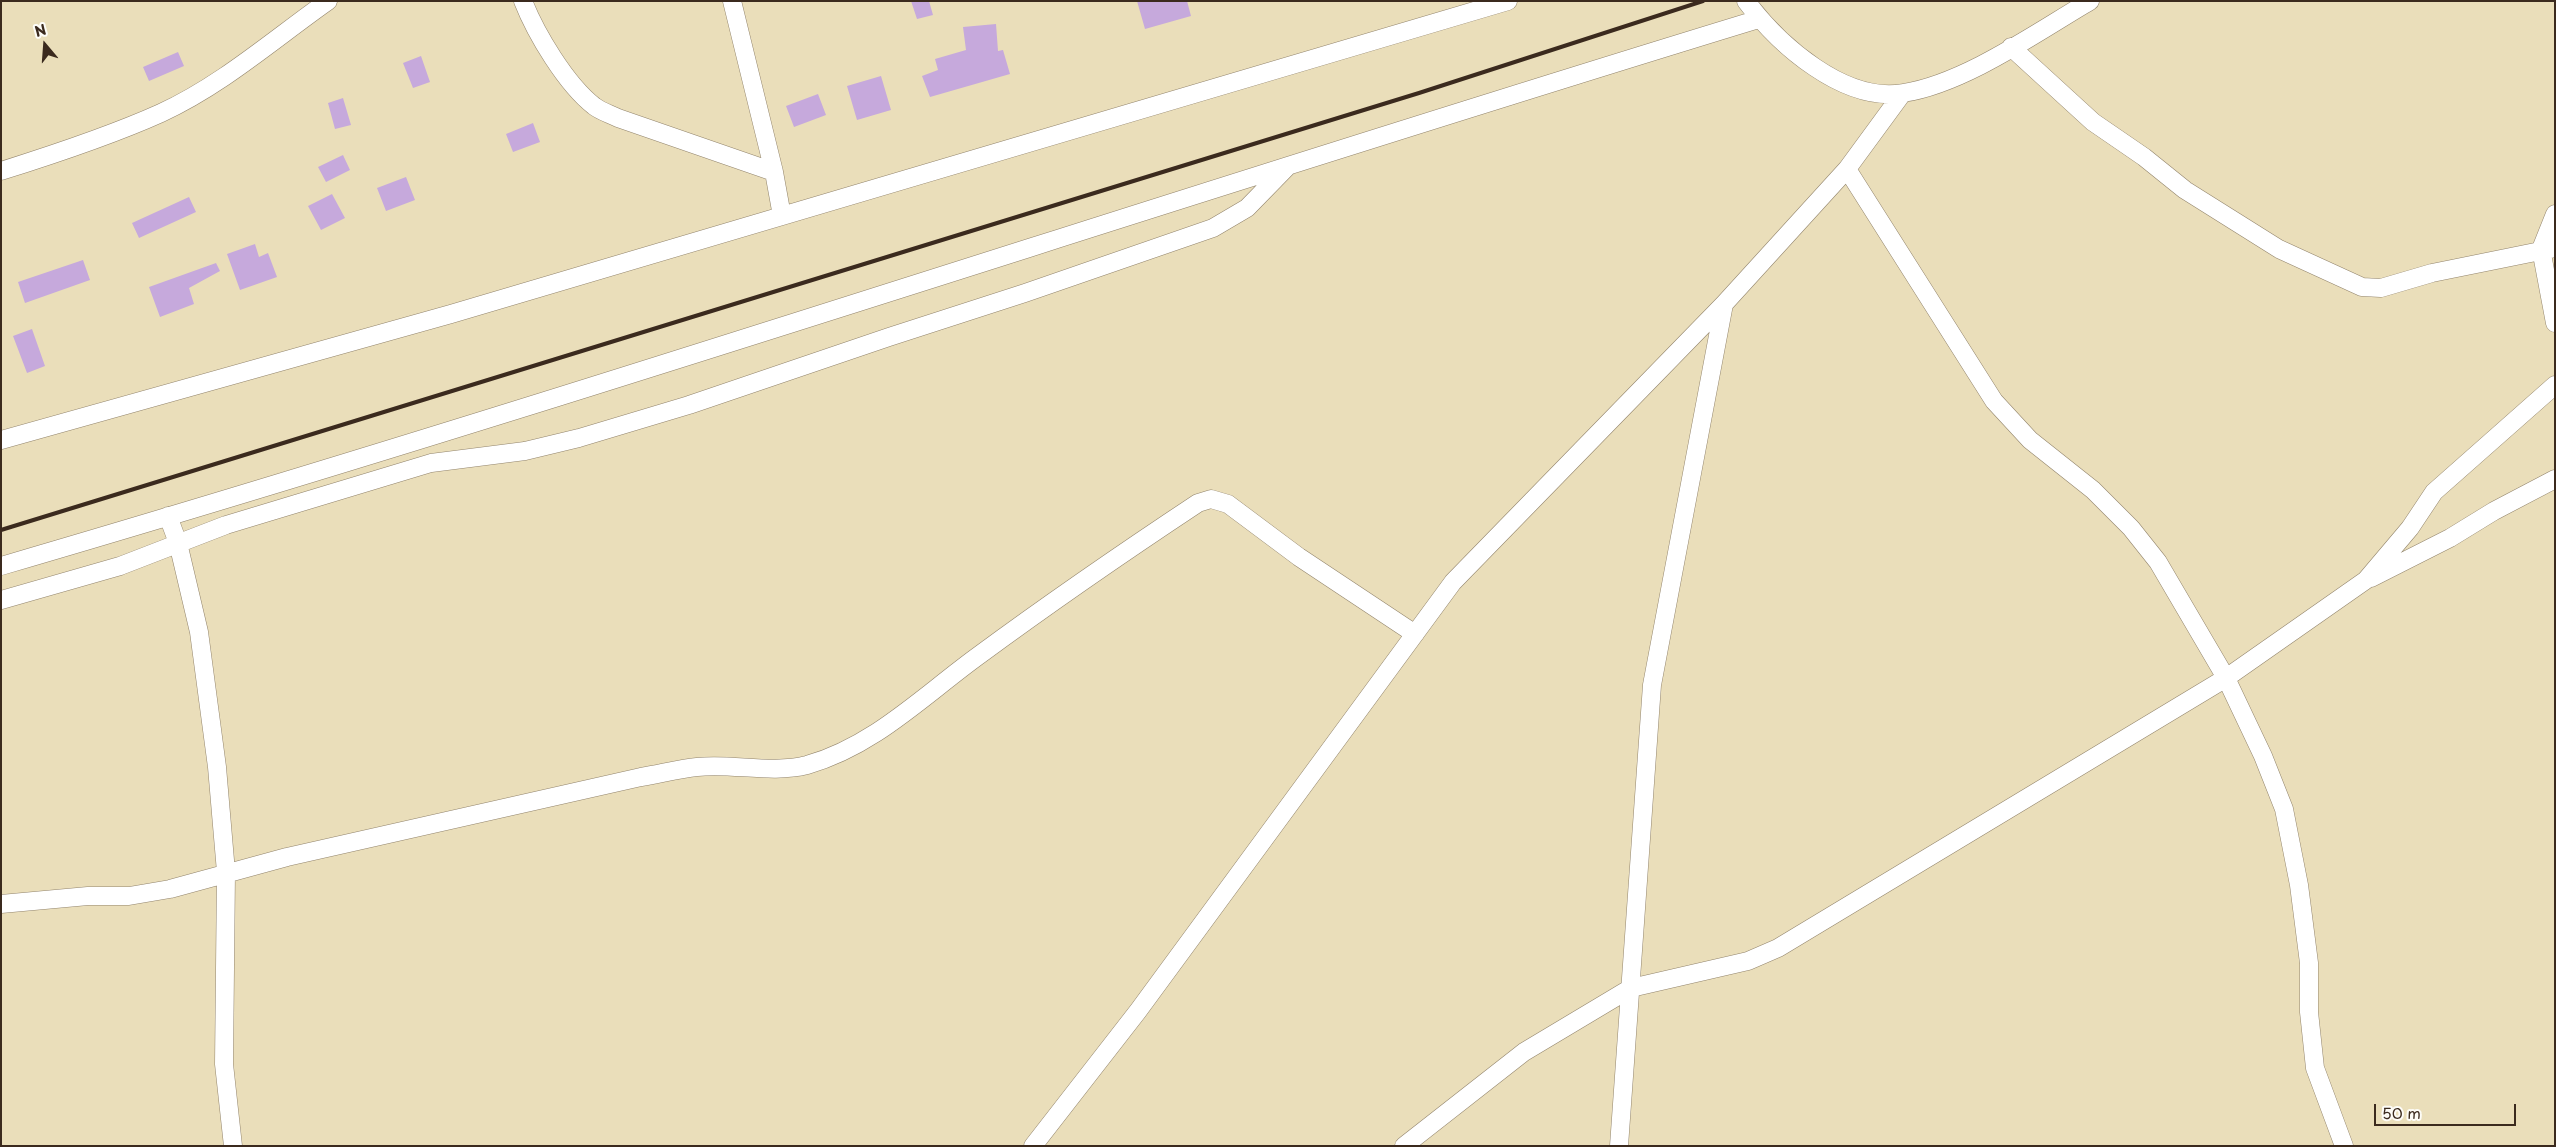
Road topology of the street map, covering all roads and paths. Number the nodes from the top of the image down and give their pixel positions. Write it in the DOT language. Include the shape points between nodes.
graph roads {
  1 [pos="328,1"];
  2 [pos="523,1"];
  3 [pos="732,1"];
  4 [pos="1508,1"];
  5 [pos="1746,1"];
  6 [pos="2090,1"];
  7 [pos="1759,19"];
  8 [pos="2011,47"];
  9 [pos="1902,94"];
  10 [pos="1290,164"];
  11 [pos="1847,169"];
  12 [pos="1,172"];
  13 [pos="774,172"];
  14 [pos="2555,214"];
  15 [pos="782,216"];
  16 [pos="2548,249"];
  17 [pos="1724,304"];
  18 [pos="2555,323"];
  19 [pos="2555,385"];
  20 [pos="1,440"];
  21 [pos="2555,479"];
  22 [pos="168,516"];
  23 [pos="178,543"];
  24 [pos="1,566"];
  25 [pos="2366,580"];
  26 [pos="1,600"];
  27 [pos="1415,634"];
  28 [pos="2226,678"];
  29 [pos="226,872"];
  30 [pos="1,904"];
  31 [pos="1631,988"];
  32 [pos="233,1146"];
  33 [pos="1033,1146"];
  34 [pos="1404,1146"];
  35 [pos="1619,1146"];
  36 [pos="2344,1146"];
  1 -- 12 [label="street" via="243,63 162,112"];
  2 -- 13 [label="street" via="553,55 573,84 594,106 618,118"];
  3 -- 13 [label="street"];
  4 -- 15 [label="street"];
  5 -- 7 [label="street"];
  6 -- 8 [label="street"];
  7 -- 9 [label="street" via="1796,54 1828,76 1867,92"];
  7 -- 10 [label="street"];
  8 -- 9 [label="street" via="1953,80"];
  8 -- 16 [label="street" via="2093,122 2185,190 2279,249 2362,287 2381,288 2432,273"];
  9 -- 11 [label="street"];
  10 -- 22 [label="street"];
  10 -- 23 [label="street" via="1246,208 1213,228 1025,293 689,405 579,438 526,452 431,463 226,525"];
  11 -- 17 [label="street"];
  11 -- 28 [label="street" via="1994,402 2030,440 2093,490 2130,528 2158,562"];
  13 -- 15 [label="street"];
  14 -- 16 [label="street"];
  15 -- 20 [label="street" via="451,314"];
  16 -- 18 [label="street"];
  17 -- 27 [label="street" via="1453,582"];
  17 -- 31 [label="street" via="1652,685"];
  19 -- 25 [label="street" via="2434,492 2410,528"];
  21 -- 25 [label="street" via="2450,538"];
  22 -- 23 [label="street"];
  22 -- 24 [label="street"];
  23 -- 26 [label="street" via="120,566"];
  23 -- 29 [label="street" via="199,632 217,767"];
  25 -- 28 [label="street"];
  27 -- 29 [label="street" via="1299,557 1228,504 1211,499 1198,503 1098,569 871,738 830,757 804,765 698,767 641,777"];
  27 -- 33 [label="street" via="1138,1011"];
  28 -- 31 [label="street" via="1778,948 1748,961"];
  28 -- 36 [label="street" via="2264,756 2284,809 2308,953 2308,1012 2315,1068"];
  29 -- 30 [label="street" via="170,889 129,896 88,896"];
  29 -- 32 [label="street" via="224,1064"];
  31 -- 34 [label="street" via="1524,1052"];
  31 -- 35 [label="street"];
}
